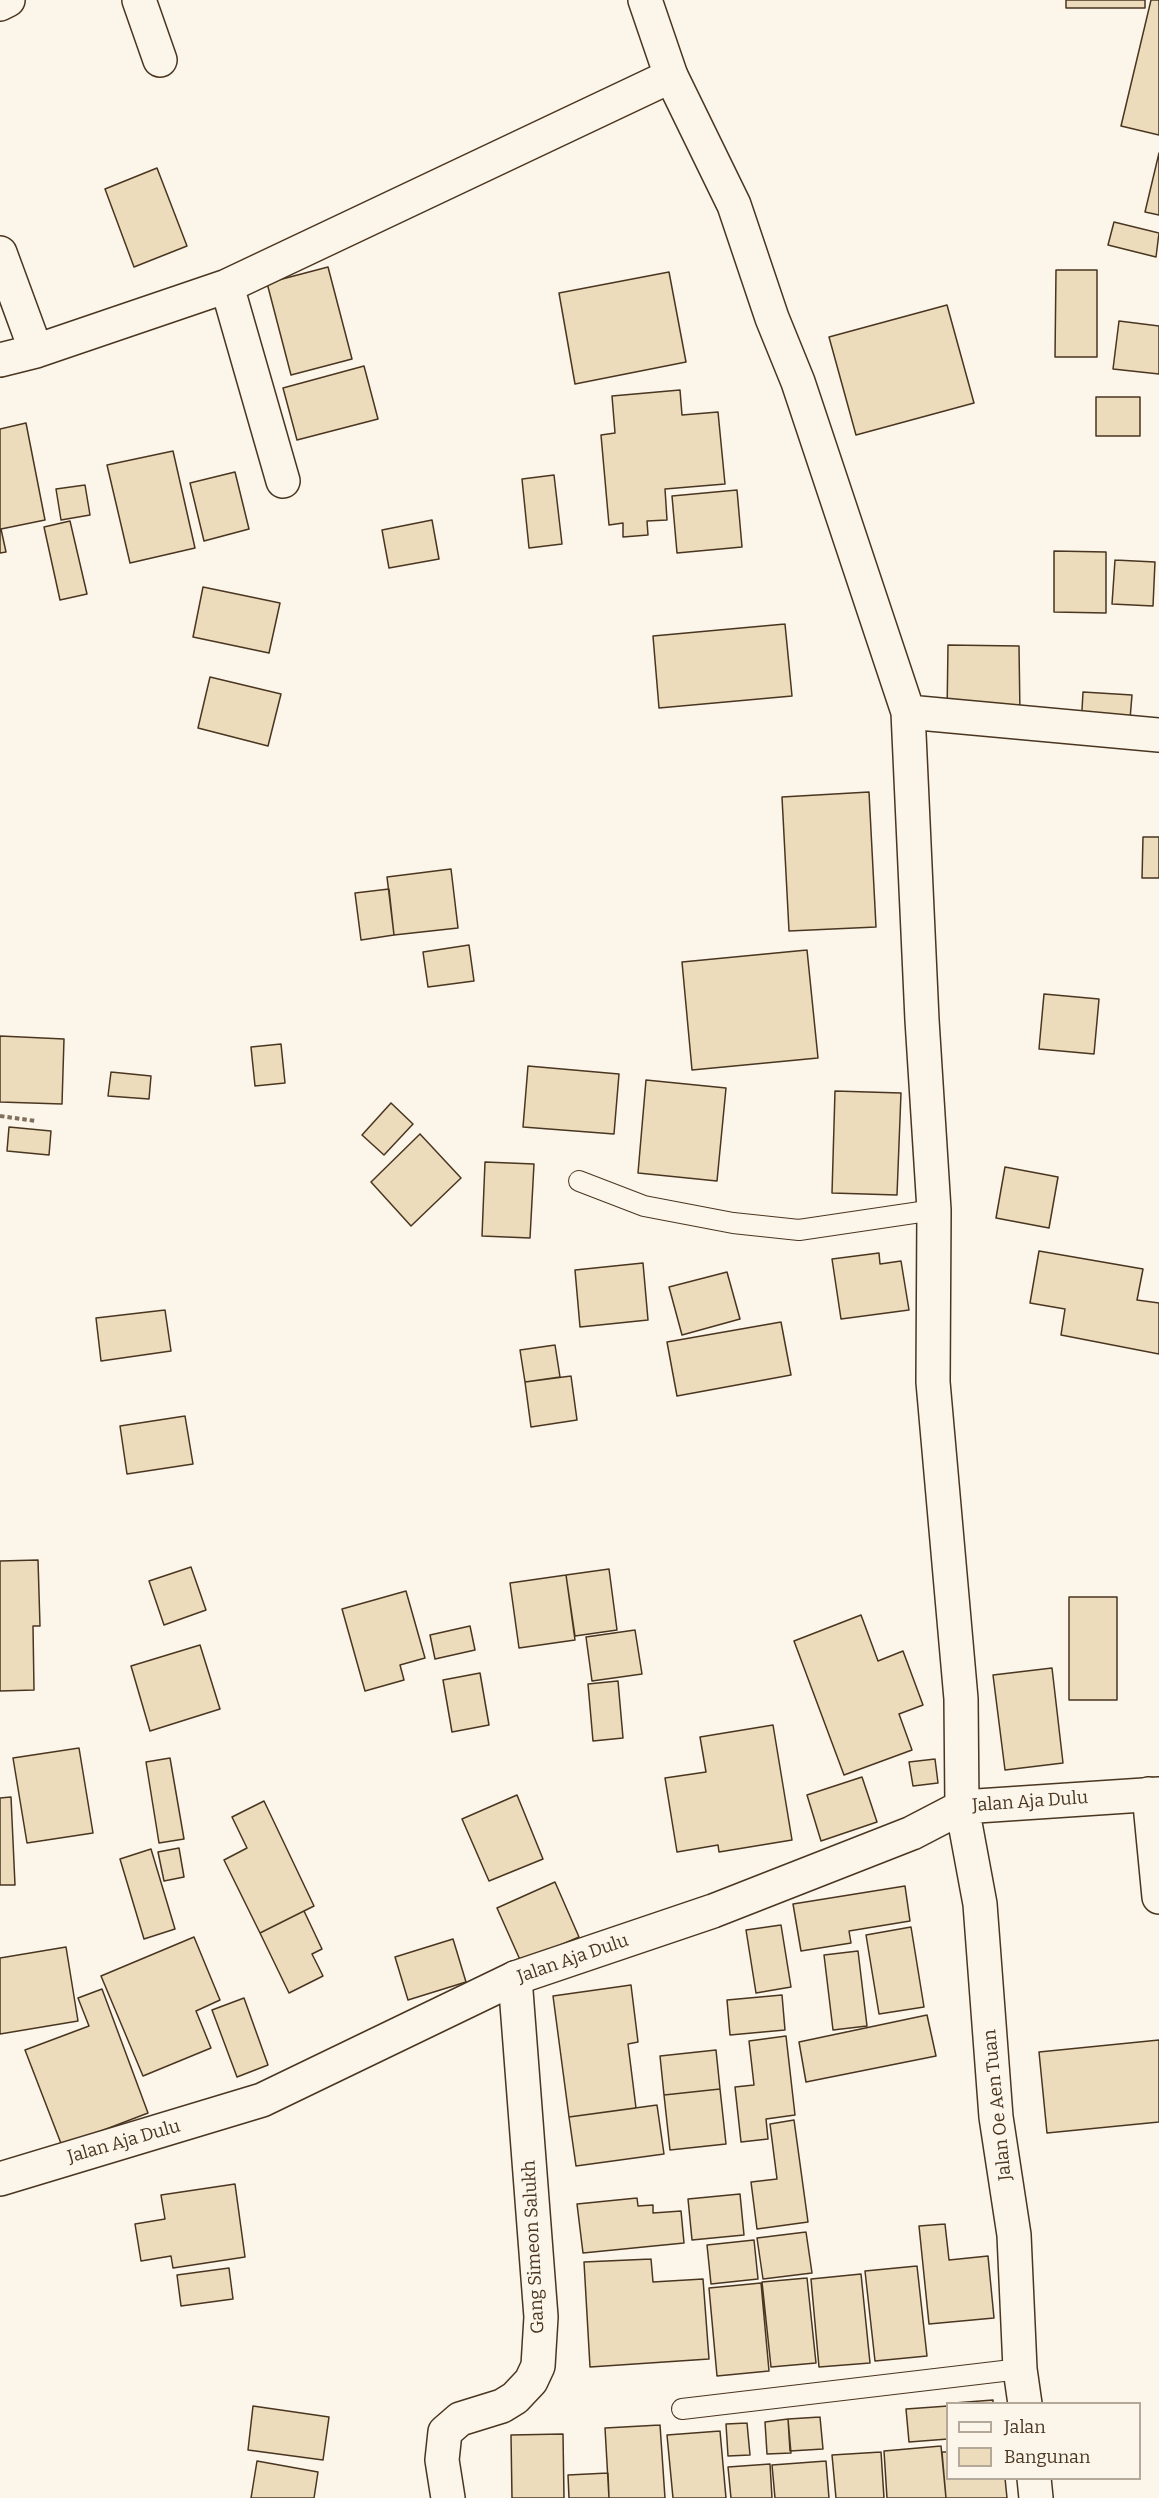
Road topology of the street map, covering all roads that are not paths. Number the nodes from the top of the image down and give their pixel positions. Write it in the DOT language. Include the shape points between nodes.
graph roads {
  1 [pos="8,0"];
  2 [pos="139,0"];
  3 [pos="645,0"];
  4 [pos="0,4"];
  5 [pos="160,60"];
  6 [pos="671,76"];
  7 [pos="0,253"];
  8 [pos="226,286"];
  9 [pos="36,351"];
  10 [pos="0,360"];
  11 [pos="283,481"];
  12 [pos="908,712"];
  13 [pos="1159,735"];
  14 [pos="579,1181"];
  15 [pos="934,1210"];
  16 [pos="1154,1794"];
  17 [pos="962,1807"];
  18 [pos="1159,1897"];
  19 [pos="515,1978"];
  20 [pos="0,2179"];
  21 [pos="1020,2369"];
  22 [pos="1025,2402"];
  23 [pos="682,2409"];
  24 [pos="1034,2480"];
  25 [pos="448,2498"];
  26 [pos="1036,2498"];
  1 -- 4 [label="street"];
  2 -- 5 [label="street"];
  3 -- 6 [label="street, Jalan Oe Aen Tuan"];
  6 -- 8 [label="street"];
  6 -- 12 [label="street, Jalan Oe Aen Tuan" via="734,205 798,382"];
  7 -- 9 [label="street"];
  8 -- 9 [label="street"];
  8 -- 11 [label="street"];
  9 -- 10 [label="street"];
  12 -- 13 [label="street"];
  12 -- 15 [label="street, Jalan Oe Aen Tuan"];
  14 -- 15 [label="lane" via="644,1206 733,1223 799,1230"];
  15 -- 17 [label="street, Jalan Oe Aen Tuan" via="933,1382 961,1699"];
  16 -- 17 [label="street, Jalan Aja Dulu"];
  16 -- 18 [label="street"];
  17 -- 19 [label="street, Jalan Aja Dulu" via="912,1833 713,1911"];
  17 -- 21 [label="street, Jalan Oe Aen Tuan" via="980,1904 996,2118 1014,2235"];
  19 -- 20 [label="street, Jalan Aja Dulu" via="262,2100"];
  19 -- 25 [label="street, Gang Simeon Salukh" via="541,2317 538,2366 531,2381 515,2398 460,2419 445,2432 442,2460"];
  21 -- 22 [label="street, Jalan Oe Aen Tuan"];
  21 -- 23 [label="lane"];
  24 -- 26 [label="street"];
}
